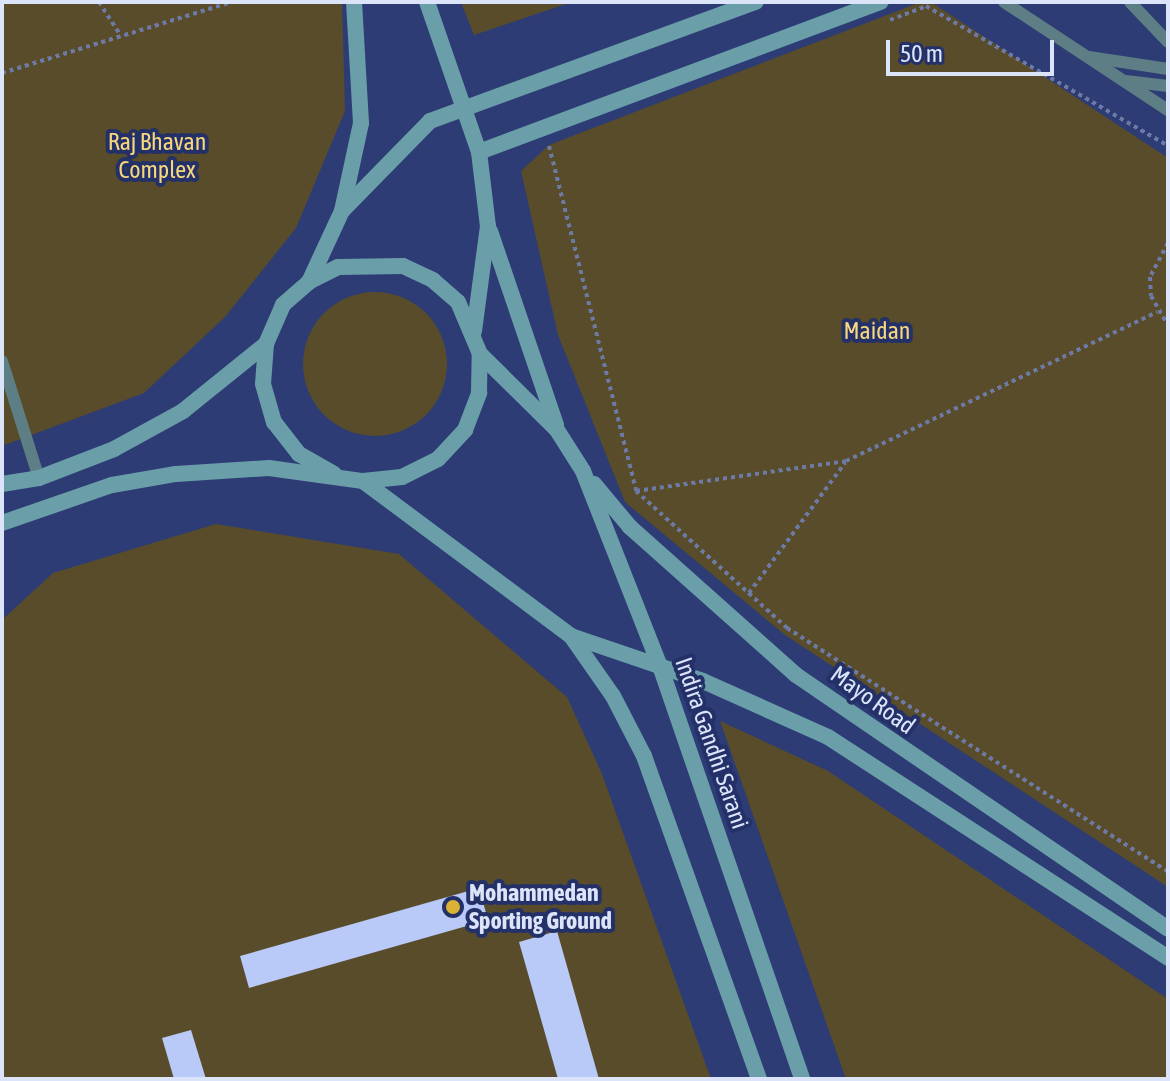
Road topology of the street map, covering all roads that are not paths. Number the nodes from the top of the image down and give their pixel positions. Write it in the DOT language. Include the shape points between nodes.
graph roads {
  1 [pos="354,2"];
  2 [pos="427,2"];
  3 [pos="756,2"];
  4 [pos="881,2"];
  5 [pos="1004,2"];
  6 [pos="1130,2"];
  7 [pos="1168,42"];
  8 [pos="1086,57"];
  9 [pos="1168,69"];
  10 [pos="1119,80"];
  11 [pos="1168,86"];
  12 [pos="466,103"];
  13 [pos="1165,106"];
  14 [pos="479,152"];
  15 [pos="342,211"];
  16 [pos="488,226"];
  17 [pos="309,282"];
  18 [pos="474,331"];
  19 [pos="266,344"];
  20 [pos="480,354"];
  21 [pos="2,361"];
  22 [pos="557,430"];
  23 [pos="583,471"];
  24 [pos="334,474"];
  25 [pos="39,478"];
  26 [pos="363,481"];
  27 [pos="2,484"];
  28 [pos="2,523"];
  29 [pos="571,636"];
  30 [pos="660,666"];
  31 [pos="1168,929"];
  32 [pos="1168,958"];
  33 [pos="759,1079"];
  34 [pos="802,1079"];
  1 -- 15 [label="main road" via="361,123"];
  2 -- 12 [label="main road"];
  3 -- 12 [label="main road"];
  4 -- 14 [label="main road"];
  5 -- 8 [label="lane"];
  6 -- 7 [label="lane"];
  8 -- 9 [label="lane"];
  8 -- 10 [label="lane"];
  10 -- 11 [label="lane"];
  10 -- 13 [label="lane"];
  12 -- 14 [label="main road"];
  12 -- 15 [label="main road" via="430,121"];
  14 -- 16 [label="main road"];
  15 -- 17 [label="main road"];
  16 -- 18 [label="main road"];
  16 -- 22 [label="main road"];
  17 -- 18 [label="main road" via="338,267 403,266 433,280 458,302"];
  17 -- 19 [label="main road" via="283,305"];
  18 -- 20 [label="main road"];
  19 -- 24 [label="main road" via="263,384 274,422 299,454"];
  19 -- 25 [label="main road" via="183,411 114,449"];
  20 -- 22 [label="main road"];
  20 -- 26 [label="main road" via="479,393 465,430 438,459 414,471"];
  21 -- 25 [label="lane"];
  22 -- 23 [label="main road, Indira Gandhi Sarani"];
  23 -- 30 [label="main road, Indira Gandhi Sarani"];
  23 -- 31 [label="main road, Mayo Road" via="630,527 796,675"];
  24 -- 26 [label="main road"];
  24 -- 28 [label="main road" via="269,468 176,474 112,485"];
  25 -- 27 [label="main road"];
  26 -- 29 [label="main road"];
  29 -- 30 [label="main road"];
  29 -- 33 [label="main road" via="644,756"];
  30 -- 32 [label="main road" via="828,737"];
  30 -- 34 [label="main road, Indira Gandhi Sarani"];
}
